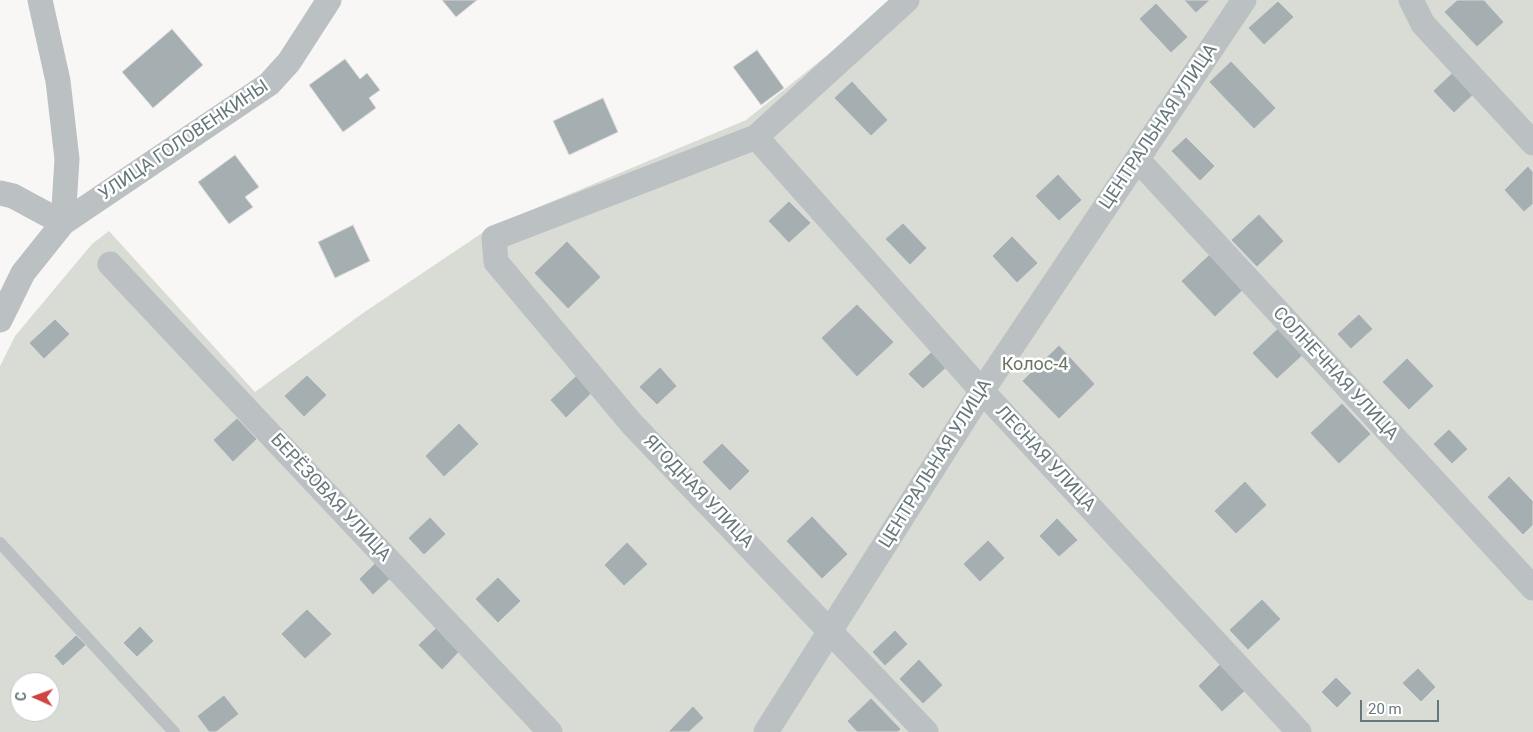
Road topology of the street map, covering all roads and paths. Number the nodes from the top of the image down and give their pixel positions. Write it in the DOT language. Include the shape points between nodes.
graph roads {
  1 [pos="40,0"];
  2 [pos="330,0"];
  3 [pos="908,0"];
  4 [pos="1244,0"];
  5 [pos="1411,0"];
  6 [pos="756,138"];
  7 [pos="1533,143"];
  8 [pos="1138,160"];
  9 [pos="0,193"];
  10 [pos="63,223"];
  11 [pos="110,264"];
  12 [pos="0,320"];
  13 [pos="982,391"];
  14 [pos="0,543"];
  15 [pos="1533,588"];
  16 [pos="830,630"];
  17 [pos="174,732"];
  18 [pos="550,732"];
  19 [pos="766,732"];
  20 [pos="926,732"];
  21 [pos="1299,732"];
  1 -- 10 [label="street" via="58,81 67,159"];
  2 -- 10 [label="street, УЛИЦА ГОЛОВЕНКИНЫ" via="289,62 269,84"];
  3 -- 6 [label="street"];
  4 -- 8 [label="street, ЦЕНТРАЛЬНАЯ УЛИЦА"];
  5 -- 7 [label="street" via="1423,24"];
  6 -- 13 [label="street, ЛЕСНАЯ УЛИЦА"];
  6 -- 16 [label="street, ЯГОДНАЯ УЛИЦА" via="494,238 496,262 632,424"];
  8 -- 13 [label="street, ЦЕНТРАЛЬНАЯ УЛИЦА"];
  8 -- 15 [label="street, СОЛНЕЧНАЯ УЛИЦА"];
  9 -- 10 [label="street" via="13,196"];
  10 -- 12 [label="street, УЛИЦА ГОЛОВЕНКИНЫ" via="23,273"];
  11 -- 18 [label="street, БЕРЁЗОВАЯ УЛИЦА"];
  13 -- 16 [label="street, ЦЕНТРАЛЬНАЯ УЛИЦА"];
  13 -- 21 [label="street, ЛЕСНАЯ УЛИЦА"];
  14 -- 17 [label="lane"];
  16 -- 19 [label="street, ЦЕНТРАЛЬНАЯ УЛИЦА"];
  16 -- 20 [label="street, ЯГОДНАЯ УЛИЦА"];
}
